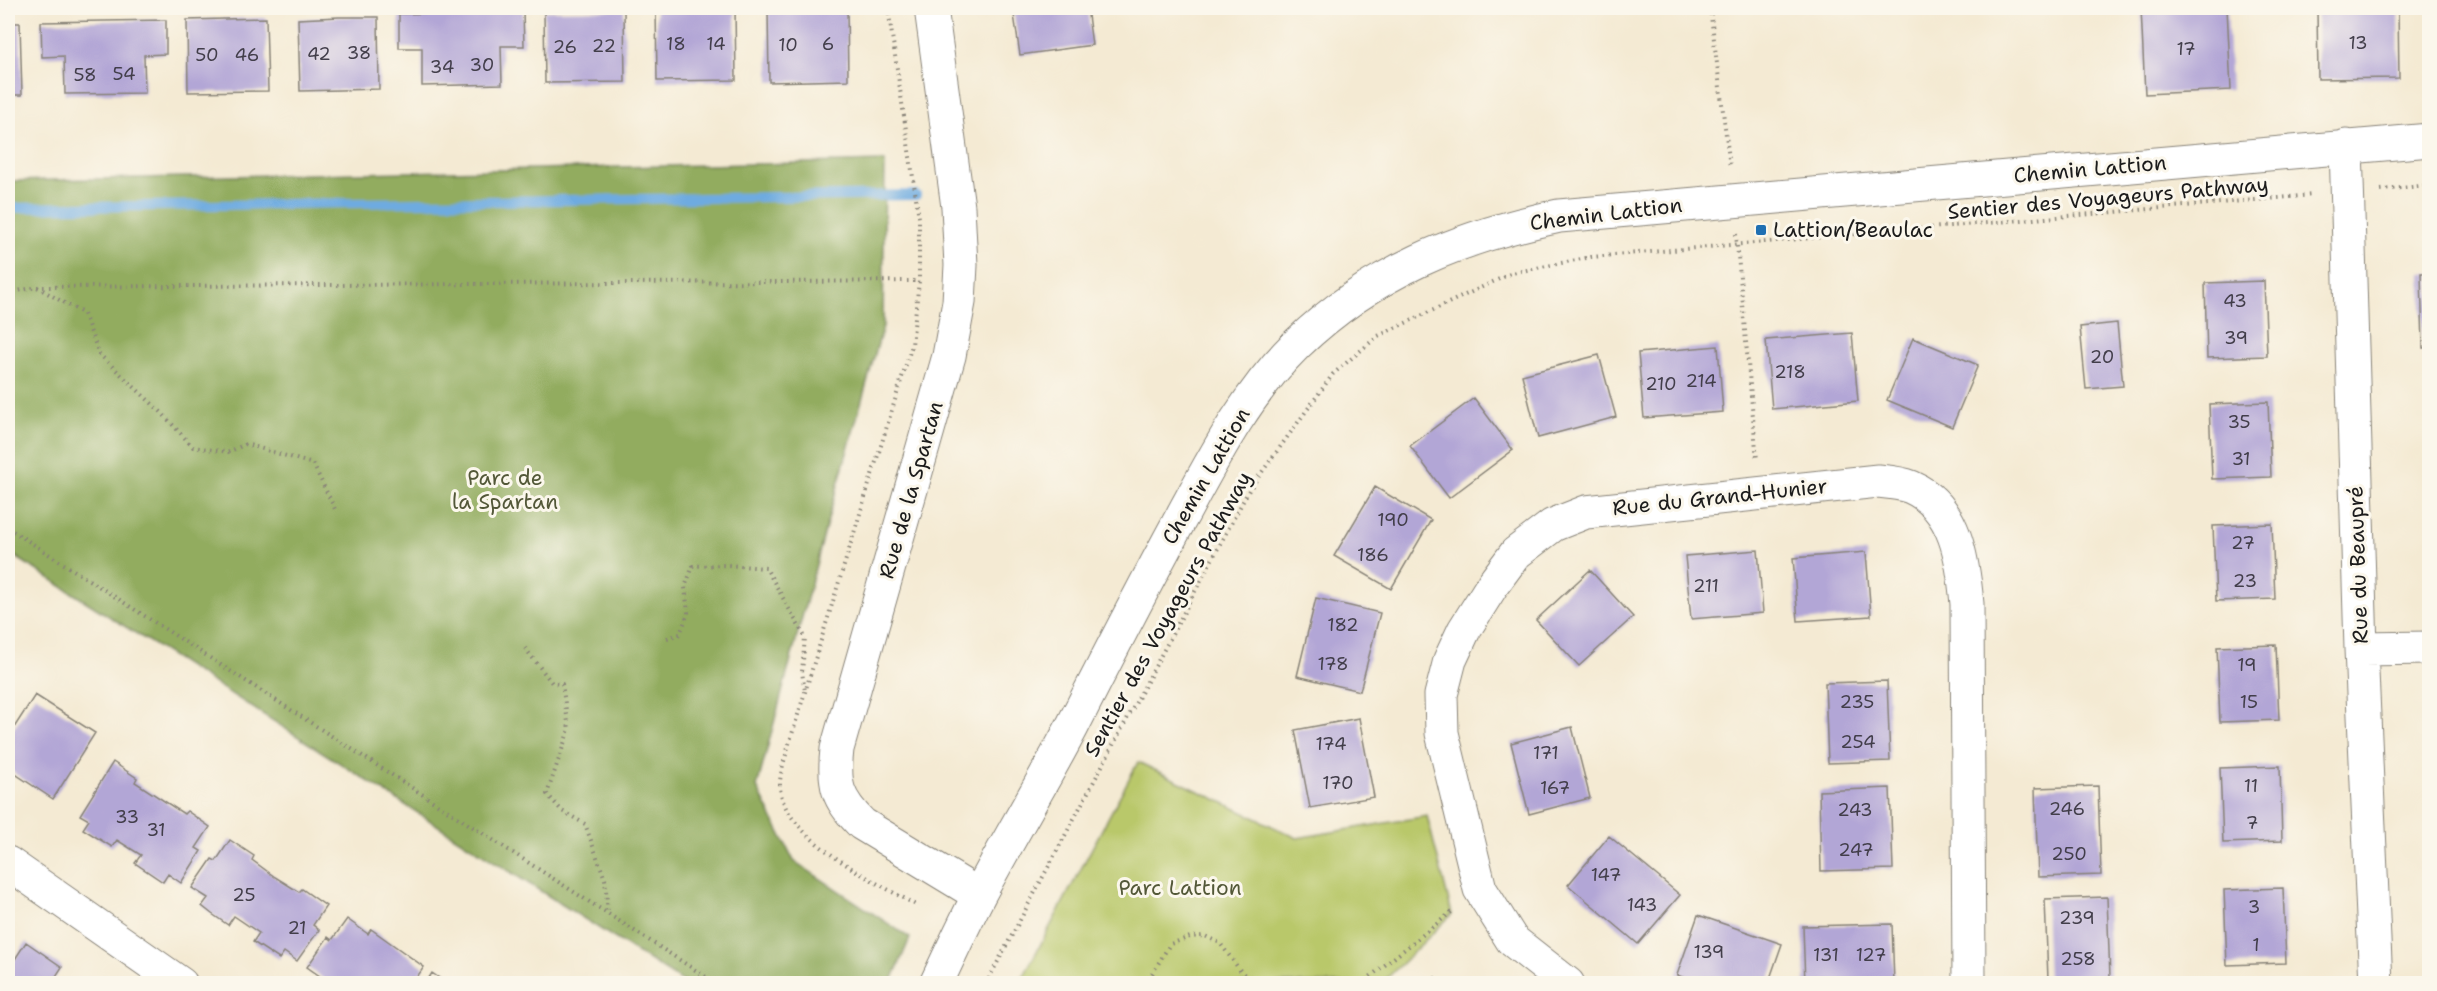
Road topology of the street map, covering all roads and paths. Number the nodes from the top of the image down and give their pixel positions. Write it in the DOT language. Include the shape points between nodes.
graph roads {
  1 [pos="888,8"];
  2 [pos="931,8"];
  3 [pos="1710,8"];
  4 [pos="2430,140"];
  5 [pos="2346,146"];
  6 [pos="2430,185"];
  7 [pos="2347,192"];
  8 [pos="1733,200"];
  9 [pos="1737,244"];
  10 [pos="919,281"];
  11 [pos="37,287"];
  12 [pos="8,293"];
  13 [pos="1760,493"];
  14 [pos="336,511"];
  15 [pos="8,528"];
  16 [pos="667,638"];
  17 [pos="525,648"];
  18 [pos="2430,648"];
  19 [pos="2361,649"];
  20 [pos="805,692"];
  21 [pos="8,863"];
  22 [pos="1480,889"];
  23 [pos="979,895"];
  24 [pos="916,905"];
  25 [pos="608,913"];
  26 [pos="181,984"];
  27 [pos="717,984"];
  28 [pos="936,984"];
  29 [pos="986,984"];
  30 [pos="1146,984"];
  31 [pos="1260,984"];
  32 [pos="1361,984"];
  33 [pos="1568,984"];
  34 [pos="1969,984"];
  35 [pos="2376,984"];
  1 -- 10 [label="path" via="919,218"];
  2 -- 23 [label="street, Rue de la Spartan" via="958,207 959,302 949,356 834,771 838,794 862,824"];
  3 -- 8 [label="path"];
  4 -- 5 [label="street, Chemin Lattion"];
  5 -- 7 [label="street, Rue du Beaupré"];
  5 -- 8 [label="street, Chemin Lattion"];
  6 -- 7 [label="path, Sentier des Voyageurs Pathway"];
  7 -- 9 [label="path, Sentier des Voyageurs Pathway"];
  7 -- 19 [label="street, Rue du Beaupré"];
  8 -- 9 [label="path"];
  8 -- 23 [label="street, Chemin Lattion" via="1559,216 1462,241 1413,262 1372,287 1298,343 1265,377 1211,463"];
  9 -- 13 [label="path"];
  9 -- 29 [label="path, Sentier des Voyageurs Pathway" via="1591,257 1512,273 1378,336 1333,374 1249,490"];
  10 -- 11 [label="path"];
  10 -- 20 [label="path" via="912,345"];
  11 -- 12 [label="path"];
  11 -- 14 [label="path" via="84,314 99,354 193,447 228,452 246,444 313,464"];
  13 -- 22 [label="street, Rue du Grand-Hunier" via="1586,512 1553,525 1516,553 1493,584 1464,630 1450,660 1441,695 1442,733"];
  13 -- 34 [label="street, Rue du Grand-Hunier" via="1878,481 1899,484 1930,499 1951,525 1964,565 1967,604"];
  15 -- 25 [label="path"];
  16 -- 20 [label="path" via="680,634 688,613 685,587 693,566 766,568 805,637"];
  17 -- 25 [label="path" via="552,683 562,684 569,729 547,794 561,811 585,824 605,879"];
  18 -- 19 [label="street"];
  19 -- 35 [label="street, Rue du Beaupré"];
  20 -- 24 [label="path" via="780,785 788,814 811,840"];
  21 -- 26 [label="street"];
  22 -- 32 [label="path"];
  22 -- 33 [label="street, Rue du Grand-Hunier" via="1512,940"];
  23 -- 28 [label="street, Chemin Lattion"];
  25 -- 27 [label="path"];
  30 -- 31 [label="path" via="1170,944 1204,936 1220,943 1242,973"];
}
